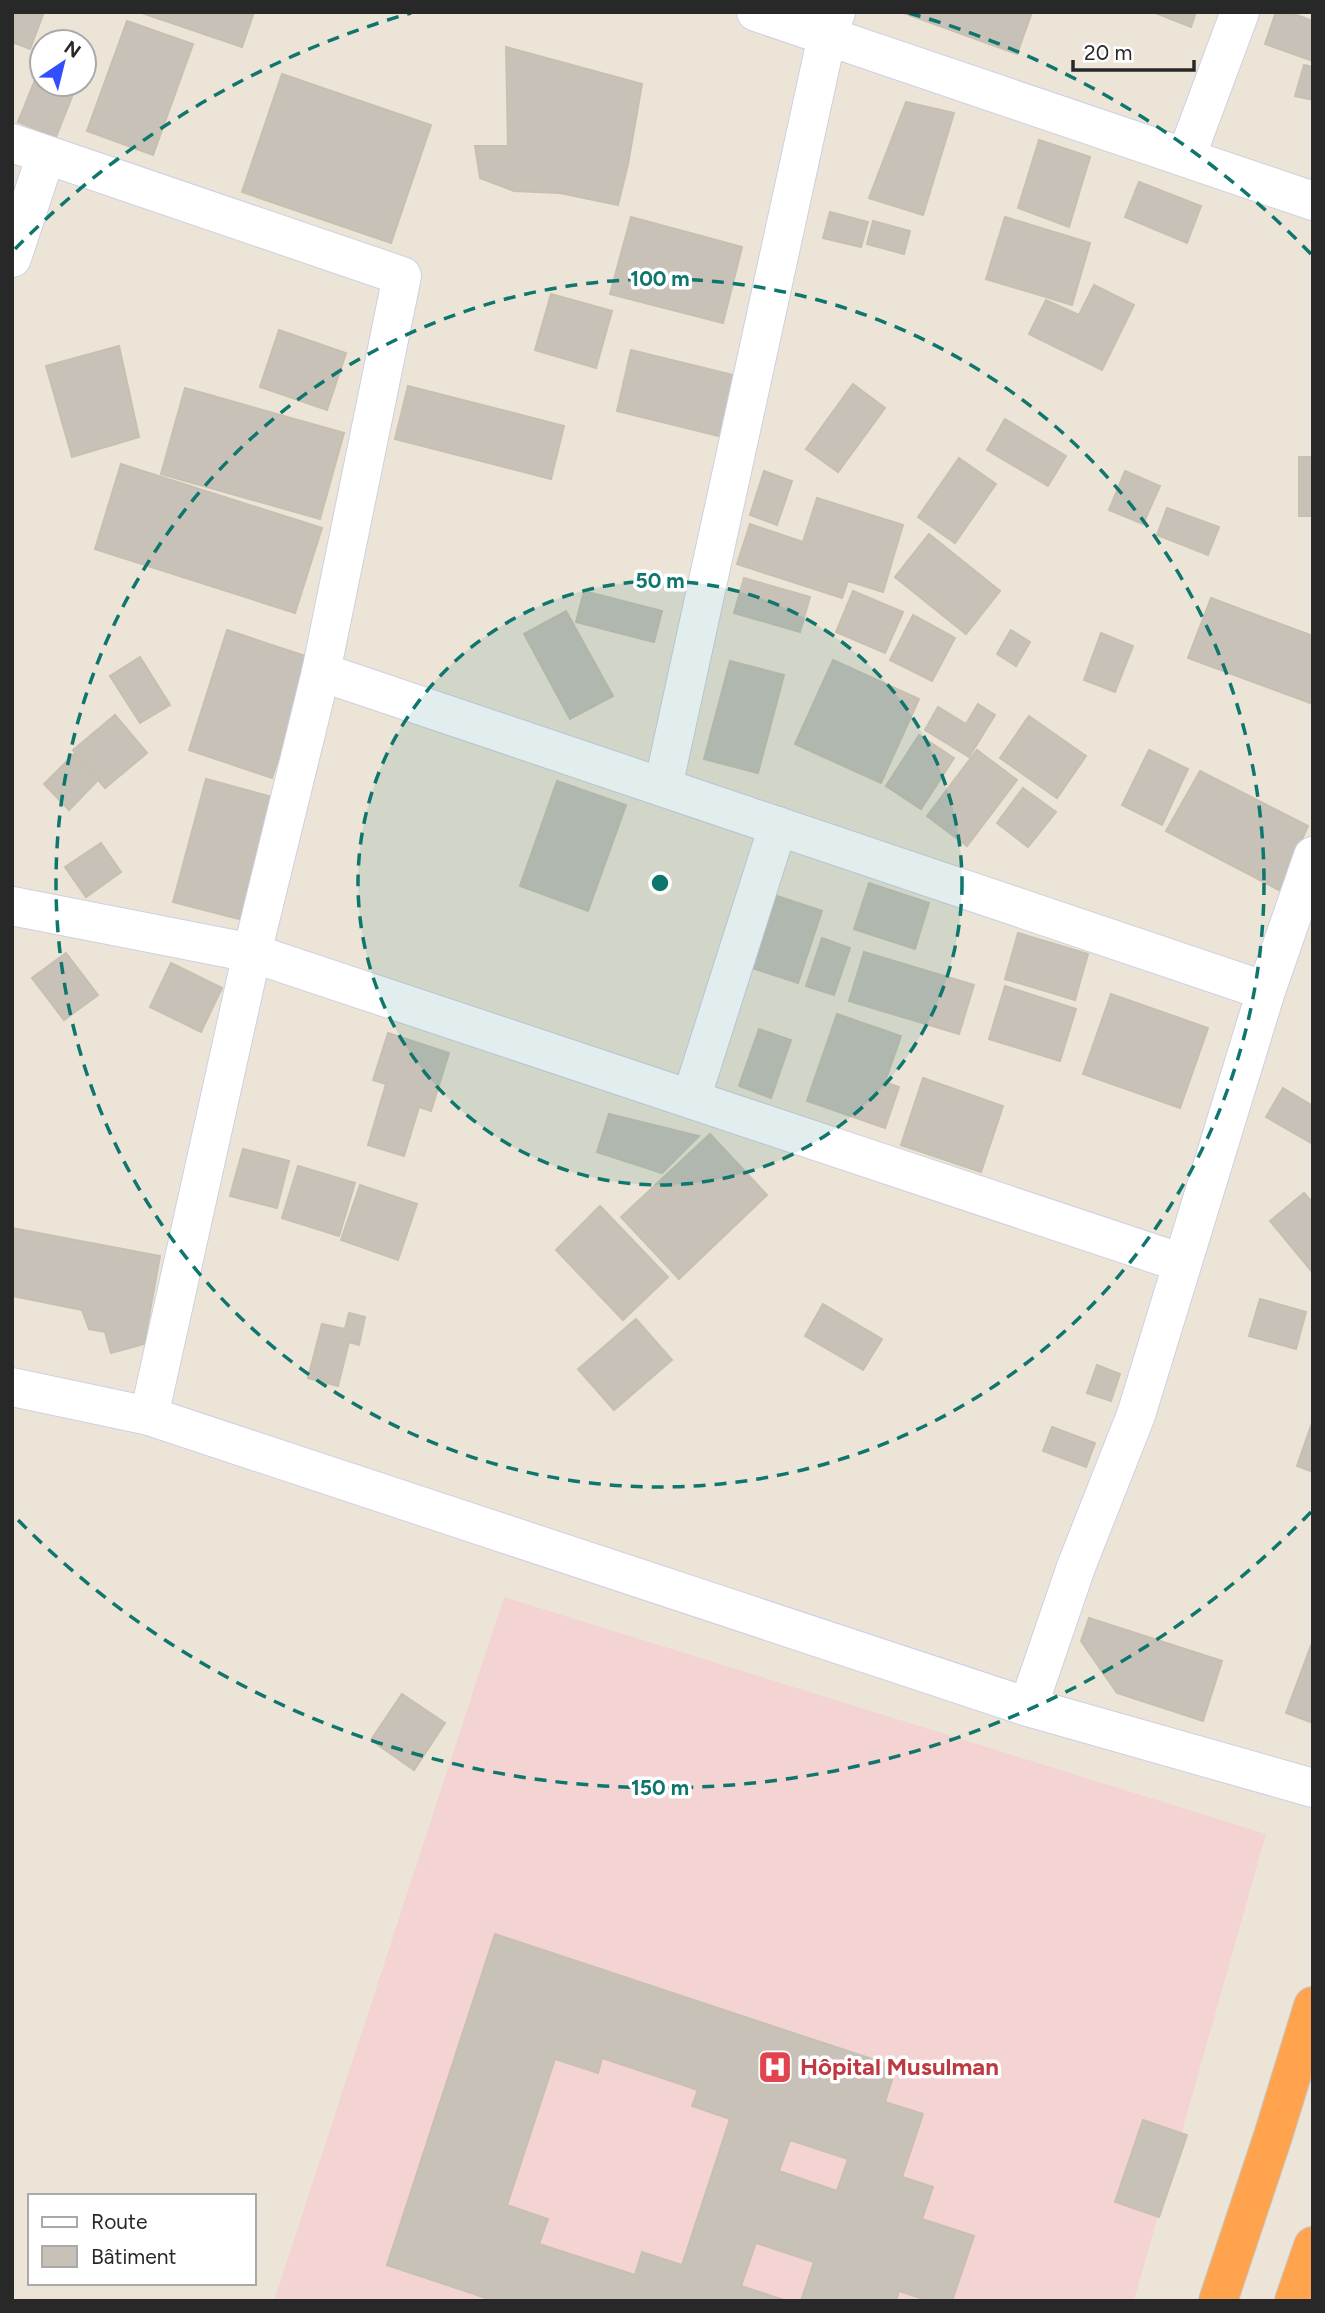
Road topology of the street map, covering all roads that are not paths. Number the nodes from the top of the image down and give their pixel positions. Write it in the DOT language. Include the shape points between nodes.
graph roads {
  1 [pos="756,12"];
  2 [pos="1240,12"];
  3 [pos="831,24"];
  4 [pos="29,149"];
  5 [pos="1186,158"];
  6 [pos="1313,201"];
  7 [pos="12,258"];
  8 [pos="321,672"];
  9 [pos="663,787"];
  10 [pos="778,826"];
  11 [pos="1313,856"];
  12 [pos="12,906"];
  13 [pos="252,953"];
  14 [pos="1266,991"];
  15 [pos="691,1099"];
  16 [pos="1182,1264"];
  17 [pos="12,1387"];
  18 [pos="149,1416"];
  19 [pos="1028,1707"];
  20 [pos="1313,1788"];
  21 [pos="1313,2006"];
  22 [pos="1313,2246"];
  23 [pos="1218,2301"];
  24 [pos="1294,2301"];
  1 -- 3 [label="street"];
  2 -- 5 [label="street"];
  3 -- 5 [label="street"];
  3 -- 9 [label="street"];
  4 -- 7 [label="street"];
  4 -- 8 [label="street" via="402,276"];
  5 -- 6 [label="street"];
  8 -- 9 [label="street"];
  8 -- 13 [label="street"];
  9 -- 10 [label="street"];
  10 -- 14 [label="street"];
  10 -- 15 [label="street"];
  11 -- 14 [label="street"];
  12 -- 13 [label="street"];
  13 -- 15 [label="street"];
  13 -- 18 [label="street"];
  14 -- 16 [label="street"];
  15 -- 16 [label="street"];
  16 -- 19 [label="street" via="1136,1415 1076,1567"];
  17 -- 18 [label="street"];
  18 -- 19 [label="street"];
  19 -- 20 [label="street"];
  21 -- 23 [label="highway"];
  22 -- 24 [label="highway"];
}
